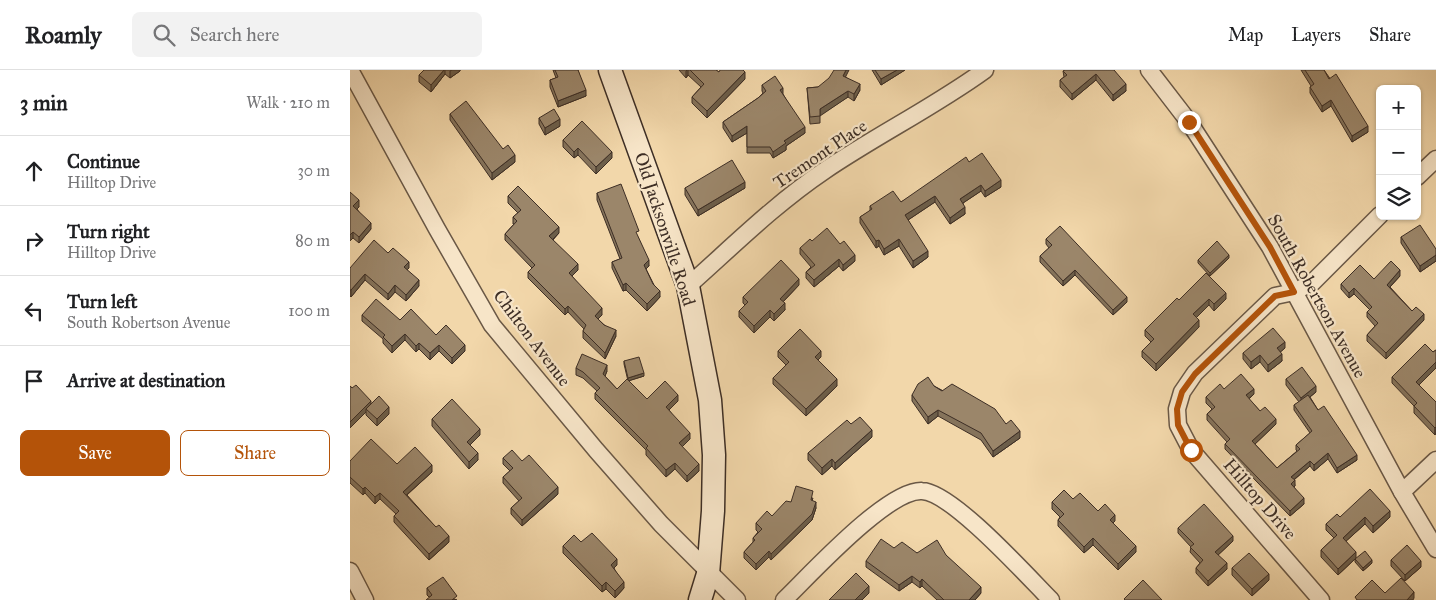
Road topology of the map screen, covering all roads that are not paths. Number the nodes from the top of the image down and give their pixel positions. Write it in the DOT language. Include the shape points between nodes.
graph roads {
  1 [pos="350,70"];
  2 [pos="610,70"];
  3 [pos="985,70"];
  4 [pos="1149,70"];
  5 [pos="1436,158"];
  6 [pos="1419,175"];
  7 [pos="1376,219"];
  8 [pos="688,286"];
  9 [pos="1294,292"];
  10 [pos="1436,460"];
  11 [pos="1402,492"];
  12 [pos="1436,549"];
  13 [pos="350,571"];
  14 [pos="708,574"];
  15 [pos="365,600"];
  16 [pos="700,600"];
  17 [pos="737,600"];
  18 [pos="784,600"];
  19 [pos="1052,600"];
  20 [pos="1321,600"];
  1 -- 14 [label="street, Chilton Avenue" via="492,325 596,450"];
  2 -- 8 [label="main road, Old Jacksonville Road"];
  3 -- 8 [label="street, Tremont Place" via="824,171"];
  4 -- 9 [label="street, South Robertson Avenue" via="1189,122 1270,247"];
  5 -- 6 [label="street"];
  7 -- 9 [label="street, Hilltop Drive" via="1312,282"];
  8 -- 14 [label="main road, Old Jacksonville Road" via="710,400 714,455 714,511"];
  9 -- 11 [label="street, South Robertson Avenue"];
  9 -- 20 [label="street, Hilltop Drive" via="1275,296 1195,374 1182,392 1177,409 1178,425 1191,450"];
  10 -- 11 [label="street"];
  11 -- 12 [label="street, South Robertson Avenue"];
  13 -- 15 [label="street"];
  14 -- 16 [label="main road, Old Jacksonville Road"];
  14 -- 17 [label="street, Chilton Avenue"];
  18 -- 19 [label="street" via="878,512 910,492 924,491 966,516"];
}
